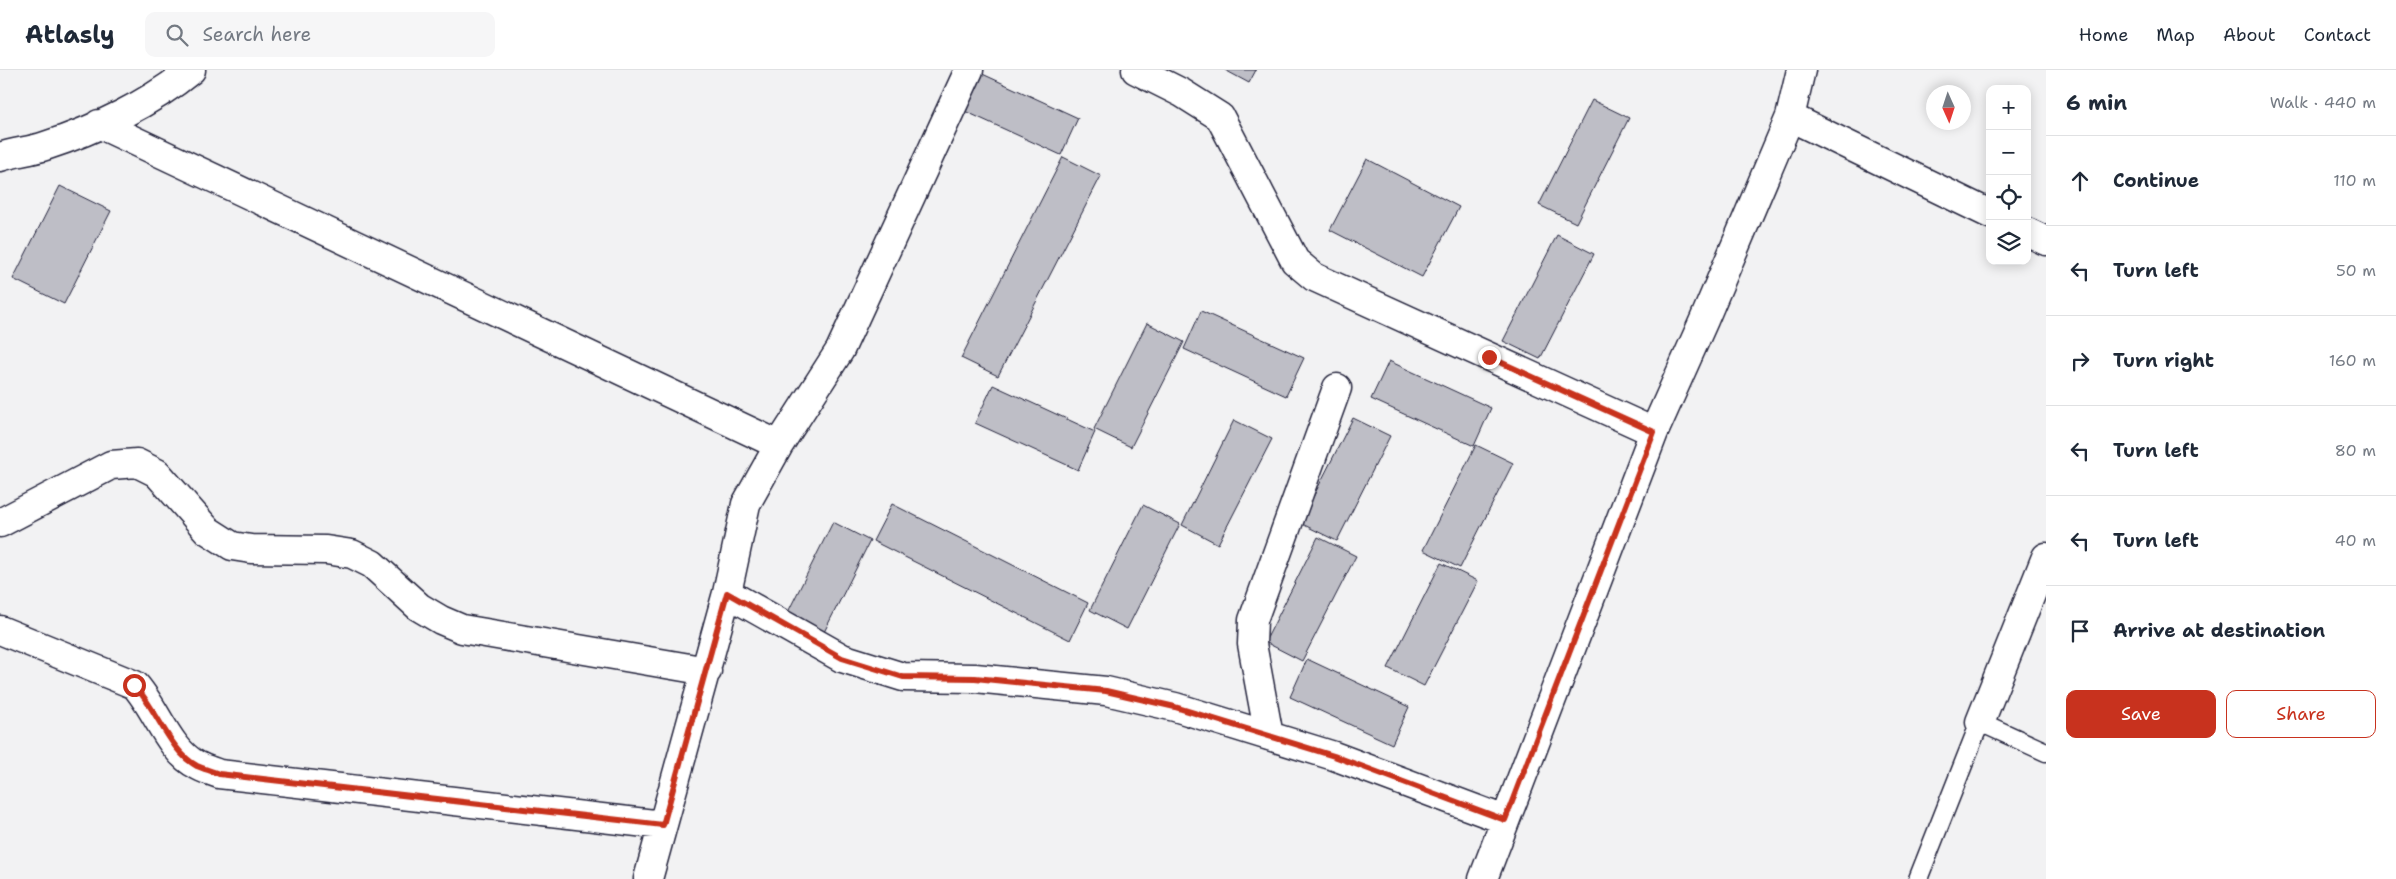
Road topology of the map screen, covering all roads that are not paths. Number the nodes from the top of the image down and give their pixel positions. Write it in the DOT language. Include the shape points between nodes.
graph roads {
  1 [pos="191,70"];
  2 [pos="969,70"];
  3 [pos="1136,70"];
  4 [pos="1801,70"];
  5 [pos="1790,117"];
  6 [pos="99,124"];
  7 [pos="0,157"];
  8 [pos="1986,212"];
  9 [pos="2031,234"];
  10 [pos="2046,241"];
  11 [pos="1337,388"];
  12 [pos="1654,432"];
  13 [pos="779,445"];
  14 [pos="0,523"];
  15 [pos="2046,557"];
  16 [pos="727,593"];
  17 [pos="0,630"];
  18 [pos="707,671"];
  19 [pos="1980,722"];
  20 [pos="1269,736"];
  21 [pos="2046,752"];
  22 [pos="1505,820"];
  23 [pos="663,825"];
  24 [pos="648,879"];
  25 [pos="1483,879"];
  26 [pos="1918,879"];
  1 -- 6 [label="street" via="137,107"];
  2 -- 13 [label="street" via="840,350"];
  3 -- 12 [label="street" via="1220,116 1295,261 1314,277"];
  4 -- 5 [label="street"];
  5 -- 8 [label="street"];
  5 -- 12 [label="street"];
  6 -- 7 [label="street" via="44,146"];
  6 -- 13 [label="street"];
  9 -- 10 [label="street"];
  11 -- 20 [label="street" via="1253,620 1252,644"];
  12 -- 22 [label="street"];
  13 -- 16 [label="street" via="746,504"];
  14 -- 18 [label="street" via="111,465 137,463 156,472 207,530 232,546 251,550 326,550 352,554 372,564 420,607 462,629"];
  15 -- 19 [label="street"];
  16 -- 18 [label="street"];
  16 -- 20 [label="street" via="842,658 903,677 975,678 1106,691 1175,707"];
  17 -- 23 [label="street" via="134,685 147,698 176,748 196,765 219,774"];
  18 -- 23 [label="street"];
  19 -- 21 [label="lane"];
  19 -- 26 [label="lane"];
  20 -- 22 [label="street" via="1334,756"];
  22 -- 25 [label="street"];
  23 -- 24 [label="street"];
}
